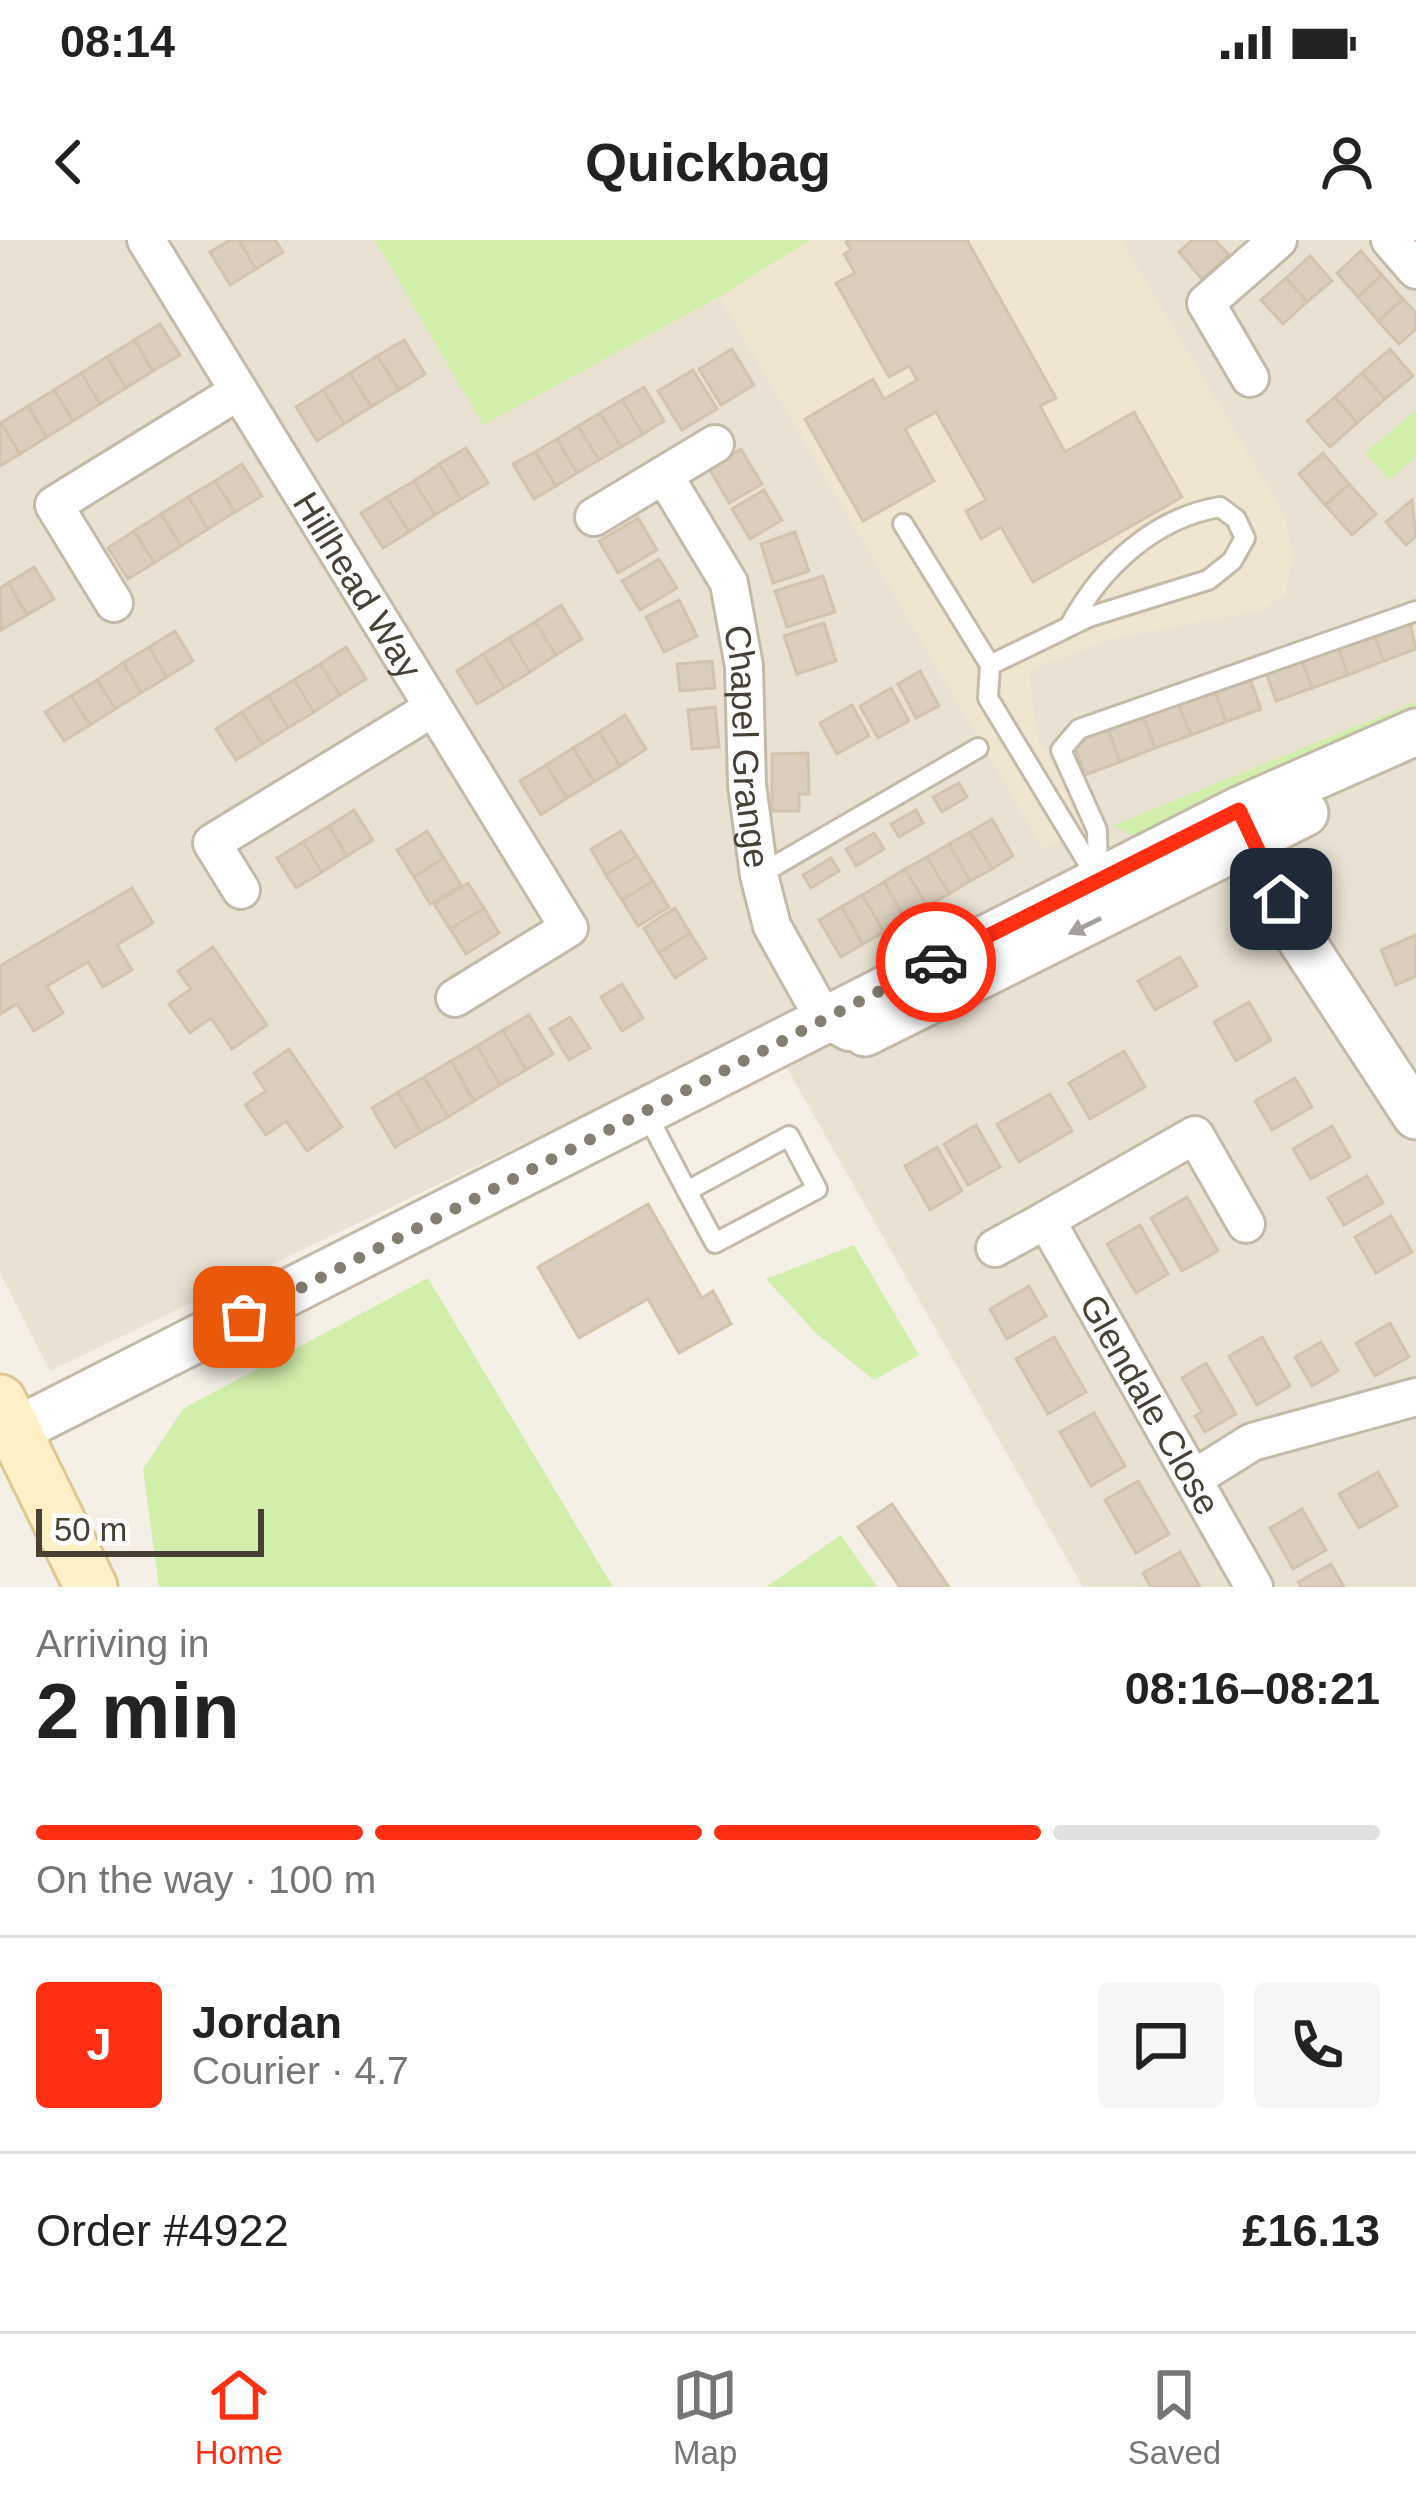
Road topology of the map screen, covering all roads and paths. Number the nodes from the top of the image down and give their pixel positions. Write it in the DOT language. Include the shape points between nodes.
graph roads {
  1 [pos="146,240"];
  2 [pos="1278,240"];
  3 [pos="1390,240"];
  4 [pos="1416,270"];
  5 [pos="1250,379"];
  6 [pos="239,391"];
  7 [pos="715,444"];
  8 [pos="664,475"];
  9 [pos="594,517"];
  10 [pos="903,524"];
  11 [pos="114,603"];
  12 [pos="1416,611"];
  13 [pos="1070,625"];
  14 [pos="990,665"];
  15 [pos="434,708"];
  16 [pos="1416,732"];
  17 [pos="978,748"];
  18 [pos="1416,763"];
  19 [pos="1245,824"];
  20 [pos="759,875"];
  21 [pos="1099,880"];
  22 [pos="241,890"];
  23 [pos="455,998"];
  24 [pos="833,1037"];
  25 [pos="1416,1116"];
  26 [pos="655,1130"];
  27 [pos="687,1191"];
  28 [pos="1046,1220"];
  29 [pos="1246,1224"];
  30 [pos="995,1248"];
  31 [pos="203,1337"];
  32 [pos="1416,1397"];
  33 [pos="10,1437"];
  34 [pos="1193,1479"];
  35 [pos="91,1587"];
  36 [pos="1255,1587"];
  1 -- 6 [label="street, Hillhead Way"];
  2 -- 5 [label="street" via="1206,303"];
  3 -- 4 [label="street"];
  6 -- 11 [label="street" via="54,505"];
  6 -- 15 [label="street, Hillhead Way"];
  7 -- 8 [label="street"];
  8 -- 9 [label="street"];
  8 -- 20 [label="street, Chapel Grange" via="729,584 745,666"];
  10 -- 14 [label="lane"];
  12 -- 21 [label="lane" via="1079,729 1061,750 1097,830"];
  13 -- 13 [label="lane" via="1123,552 1198,510 1220,507 1235,519 1245,538 1232,562 1208,580"];
  13 -- 14 [label="lane"];
  14 -- 21 [label="lane" via="988,698"];
  15 -- 22 [label="street" via="212,843"];
  15 -- 23 [label="street, Hillhead Way" via="569,928"];
  16 -- 19 [label="street"];
  17 -- 20 [label="lane"];
  18 -- 19 [label="street"];
  19 -- 21 [label="street"];
  19 -- 24 [label="street, one-way" via="1192,874"];
  19 -- 25 [label="street" via="1301,940"];
  20 -- 24 [label="street, Chapel Grange" via="772,926"];
  21 -- 24 [label="street"];
  24 -- 26 [label="street"];
  24 -- 31 [label="street"];
  26 -- 27 [label="lane"];
  26 -- 31 [label="street" via="306,1305"];
  27 -- 27 [label="lane" via="715,1243 817,1189 789,1136"];
  28 -- 29 [label="street" via="1195,1135"];
  28 -- 30 [label="street"];
  28 -- 34 [label="street, Glendale Close"];
  31 -- 33 [label="street"];
  32 -- 34 [label="street" via="1252,1442"];
  33 -- 35 [label="main road"];
  34 -- 36 [label="street, Glendale Close"];
}
